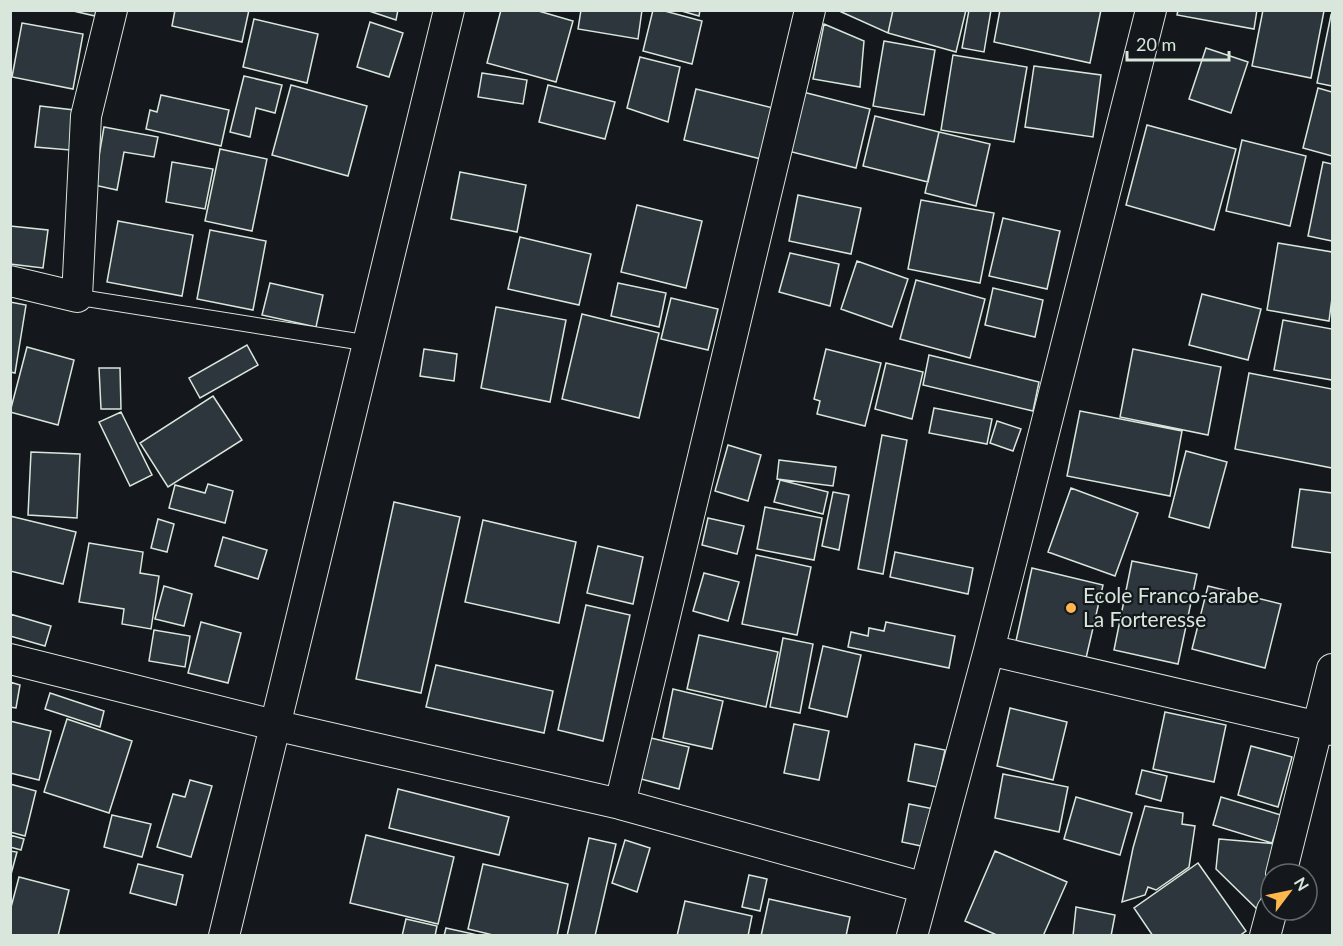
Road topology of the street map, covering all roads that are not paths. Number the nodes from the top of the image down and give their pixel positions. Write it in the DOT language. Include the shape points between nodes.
graph roads {
  1 [pos="112,10"];
  2 [pos="449,10"];
  3 [pos="810,10"];
  4 [pos="1151,10"];
  5 [pos="10,281"];
  6 [pos="77,297"];
  7 [pos="368,342"];
  8 [pos="988,650"];
  9 [pos="10,659"];
  10 [pos="1332,669"];
  11 [pos="274,725"];
  12 [pos="1325,728"];
  13 [pos="620,804"];
  14 [pos="1285,862"];
  15 [pos="925,888"];
  16 [pos="224,936"];
  17 [pos="912,936"];
  1 -- 6 [label="street" via="86,116"];
  2 -- 7 [label="street"];
  3 -- 13 [label="street"];
  4 -- 8 [label="street"];
  5 -- 6 [label="street"];
  6 -- 7 [label="lane"];
  7 -- 11 [label="street"];
  8 -- 12 [label="street"];
  8 -- 15 [label="street"];
  9 -- 11 [label="street"];
  10 -- 12 [label="street"];
  11 -- 13 [label="street"];
  11 -- 16 [label="street"];
  12 -- 14 [label="street"];
  13 -- 15 [label="street"];
  15 -- 17 [label="street"];
}
